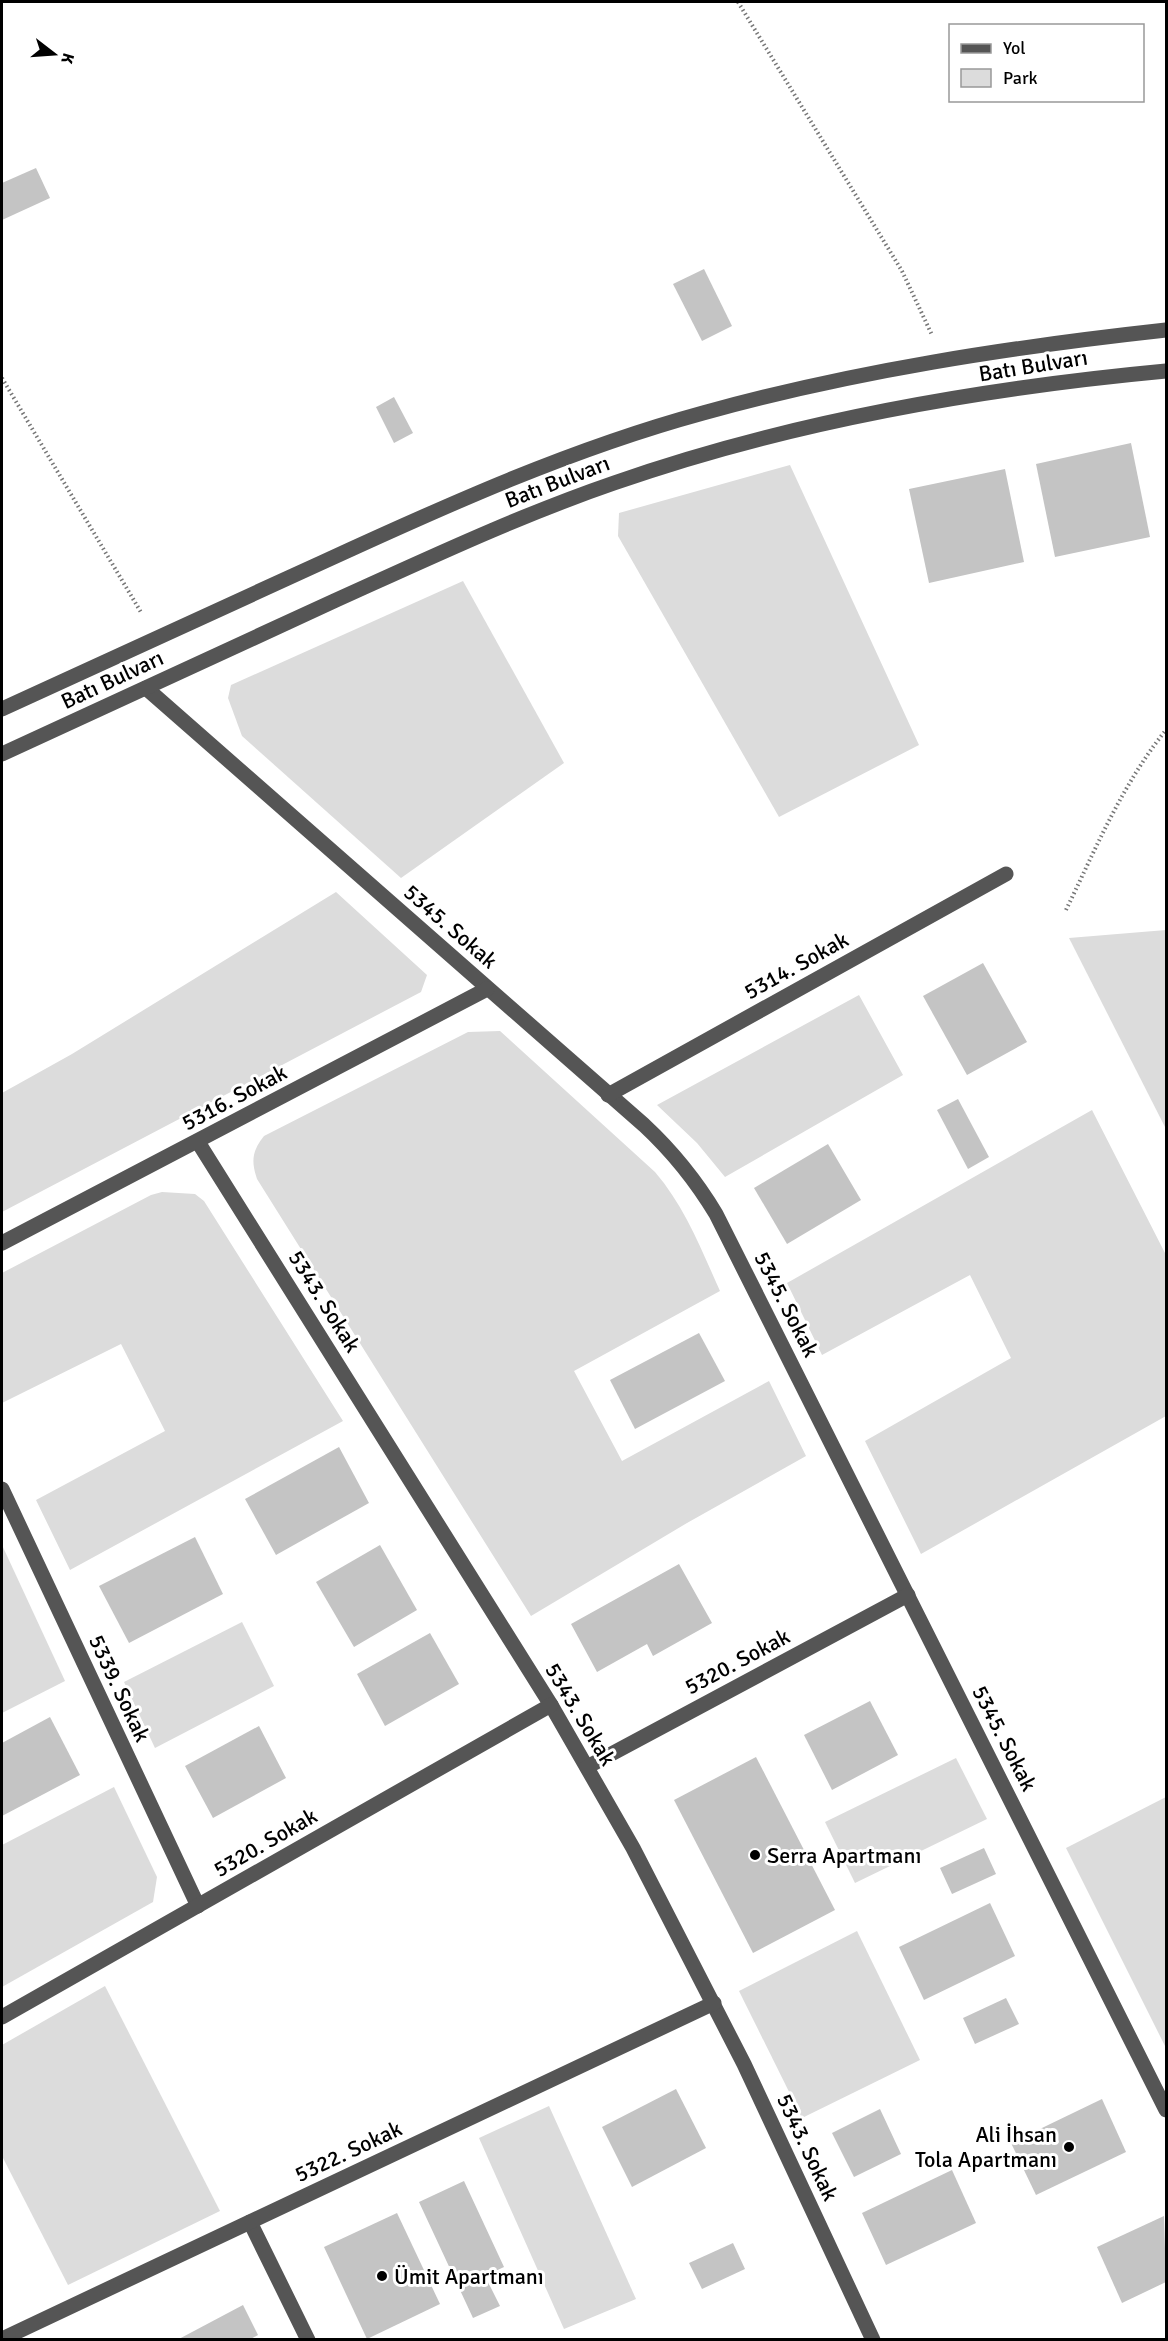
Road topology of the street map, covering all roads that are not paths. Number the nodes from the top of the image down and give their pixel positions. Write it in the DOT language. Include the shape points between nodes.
graph roads {
  1 [pos="1167,330"];
  2 [pos="1167,371"];
  3 [pos="146,688"];
  4 [pos="2,709"];
  5 [pos="2,754"];
  6 [pos="1006,874"];
  7 [pos="488,989"];
  8 [pos="608,1095"];
  9 [pos="198,1142"];
  10 [pos="2,1243"];
  11 [pos="2,1490"];
  12 [pos="908,1595"];
  13 [pos="551,1705"];
  14 [pos="586,1767"];
  15 [pos="198,1906"];
  16 [pos="714,2004"];
  17 [pos="2,2017"];
  18 [pos="1167,2110"];
  19 [pos="250,2222"];
  20 [pos="2,2339"];
  21 [pos="308,2340"];
  22 [pos="873,2340"];
  1 -- 4 [label="street, Batı Bulvarı" via="945,361 802,388 702,413 474,493"];
  2 -- 3 [label="street, Batı Bulvarı" via="987,394 842,421 710,453 614,483 490,530"];
  3 -- 5 [label="street, Batı Bulvarı"];
  3 -- 7 [label="street, 5345. Sokak"];
  6 -- 8 [label="street, 5314. Sokak"];
  7 -- 8 [label="street, 5345. Sokak"];
  7 -- 9 [label="street, 5316. Sokak"];
  8 -- 12 [label="street, 5345. Sokak" via="673,1152 716,1214"];
  9 -- 10 [label="street, 5316. Sokak"];
  9 -- 13 [label="street, 5343. Sokak"];
  11 -- 15 [label="street, 5339. Sokak"];
  12 -- 14 [label="street, 5320. Sokak"];
  12 -- 18 [label="street, 5345. Sokak"];
  13 -- 14 [label="street, 5343. Sokak"];
  13 -- 15 [label="street, 5320. Sokak"];
  14 -- 16 [label="street, 5343. Sokak"];
  15 -- 17 [label="street, 5320. Sokak"];
  16 -- 19 [label="street, 5322. Sokak"];
  16 -- 22 [label="street, 5343. Sokak"];
  19 -- 20 [label="street, 5322. Sokak"];
  19 -- 21 [label="street"];
}
